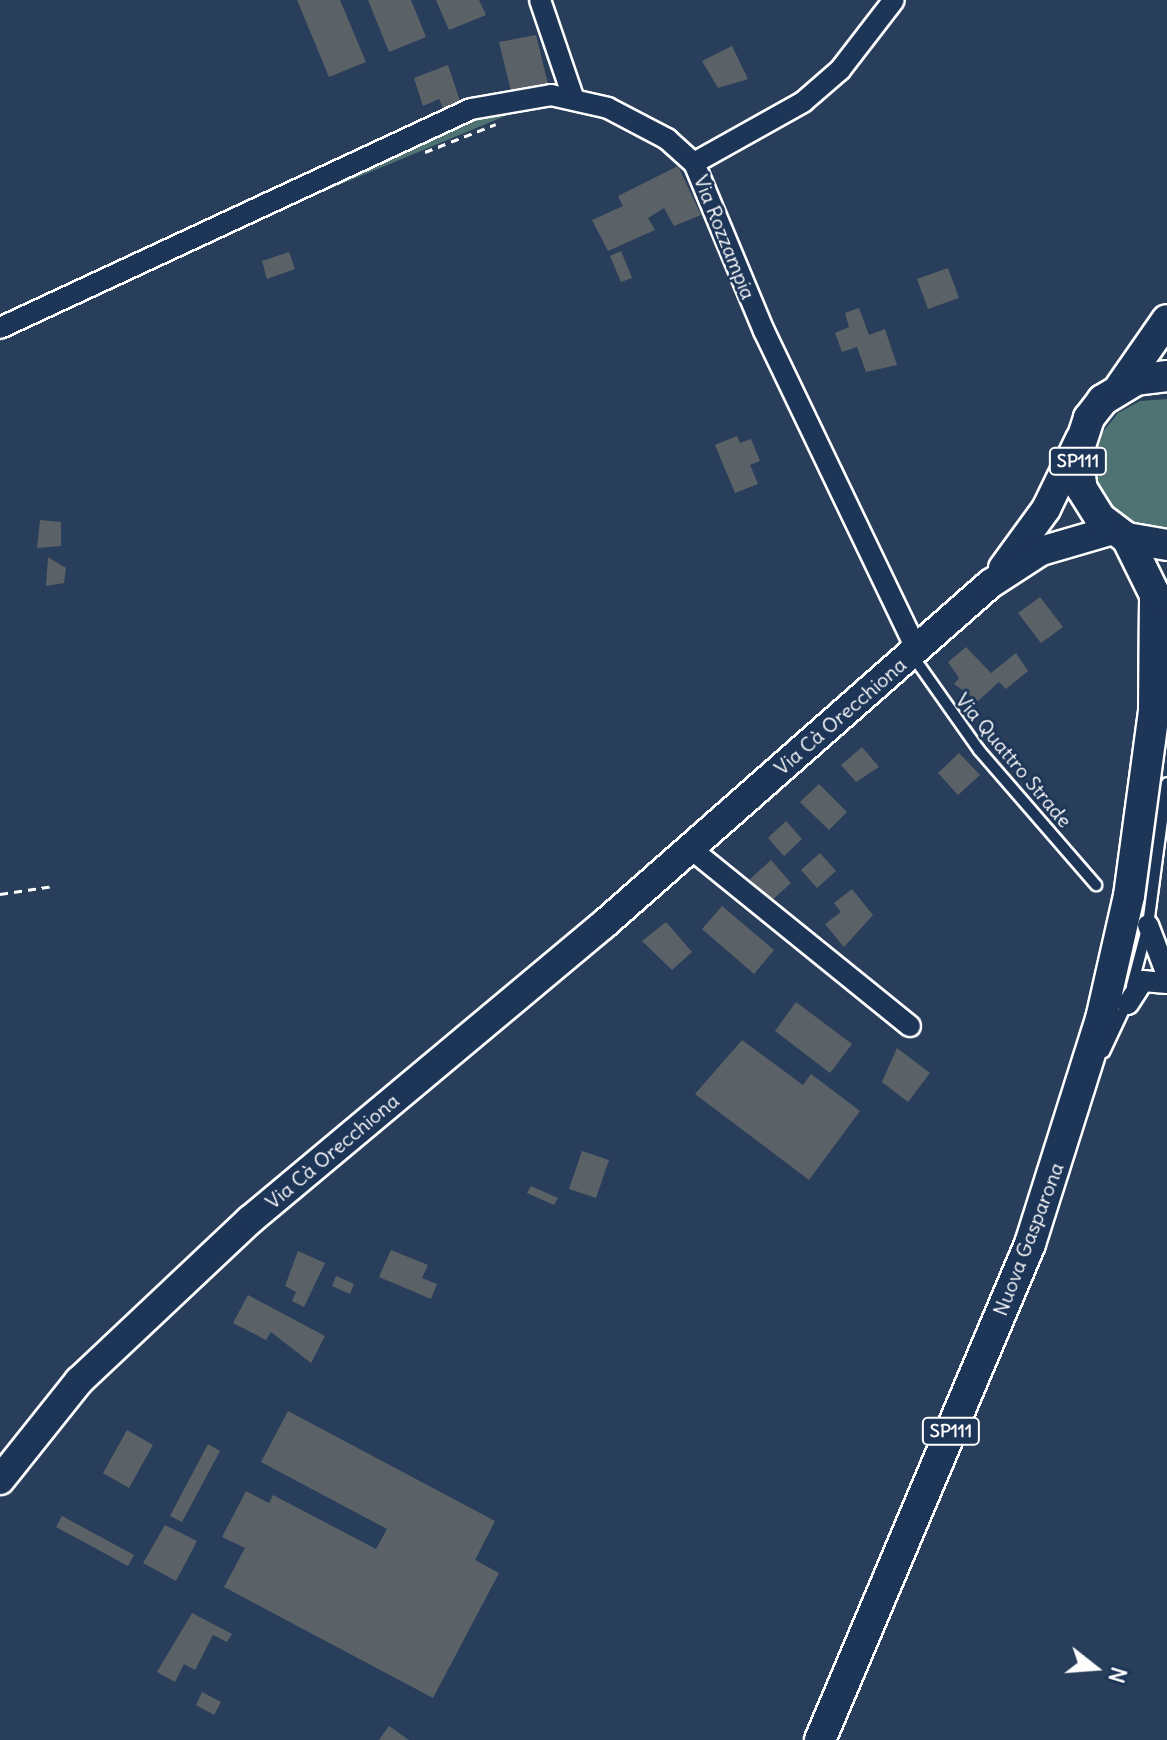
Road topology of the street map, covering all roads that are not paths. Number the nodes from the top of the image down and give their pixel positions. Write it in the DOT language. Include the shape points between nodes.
graph roads {
  1 [pos="540,0"];
  2 [pos="894,0"];
  3 [pos="573,97"];
  4 [pos="694,163"];
  5 [pos="1167,320"];
  6 [pos="0,328"];
  7 [pos="1167,376"];
  8 [pos="1121,386"];
  9 [pos="1080,438"];
  10 [pos="1120,534"];
  11 [pos="1167,545"];
  12 [pos="990,584"];
  13 [pos="911,653"];
  14 [pos="1167,669"];
  15 [pos="1154,712"];
  16 [pos="1167,783"];
  17 [pos="1167,842"];
  18 [pos="690,848"];
  19 [pos="1157,857"];
  20 [pos="1096,885"];
  21 [pos="1148,925"];
  22 [pos="1167,975"];
  23 [pos="1167,983"];
  24 [pos="1128,1004"];
  25 [pos="910,1026"];
  26 [pos="1072,1118"];
  27 [pos="0,1480"];
  28 [pos="820,1740"];
  1 -- 3 [label="street"];
  2 -- 4 [label="street" via="840,70 803,102"];
  3 -- 4 [label="street, Via Rozzampia" via="638,122"];
  3 -- 6 [label="street, Via Rozzampia" via="471,109"];
  4 -- 13 [label="street, Via Rozzampia" via="764,331 912,640"];
  5 -- 8 [label="main road, SP111"];
  7 -- 8 [label="main road"];
  8 -- 9 [label="main road, SP111" via="1103,400"];
  9 -- 10 [label="main road, Nuova Gasparona / SP111" via="1082,489"];
  9 -- 12 [label="main road, Via Cà Orecchiona" via="1046,509"];
  10 -- 11 [label="main road"];
  10 -- 12 [label="main road, Via Cà Orecchiona" via="1041,551"];
  10 -- 15 [label="main road, Nuova Gasparona / SP111" via="1155,595"];
  12 -- 13 [label="main road, Via Cà Orecchiona"];
  13 -- 18 [label="main road, Via Cà Orecchiona"];
  13 -- 20 [label="lane, Via Quattro Strade" via="914,666 979,750"];
  14 -- 15 [label="main road, Nuova Gasparona / SP111"];
  15 -- 26 [label="main road, Nuova Gasparona / SP111" via="1129,896"];
  16 -- 19 [label="lane"];
  17 -- 19 [label="lane"];
  18 -- 25 [label="street"];
  18 -- 27 [label="main road, Via Cà Orecchiona" via="250,1220 79,1381"];
  19 -- 21 [label="lane"];
  21 -- 22 [label="street"];
  21 -- 24 [label="lane"];
  23 -- 24 [label="street" via="1143,981"];
  24 -- 26 [label="lane"];
  26 -- 28 [label="main road, Nuova Gasparona / SP111" via="1030,1244"];
}
